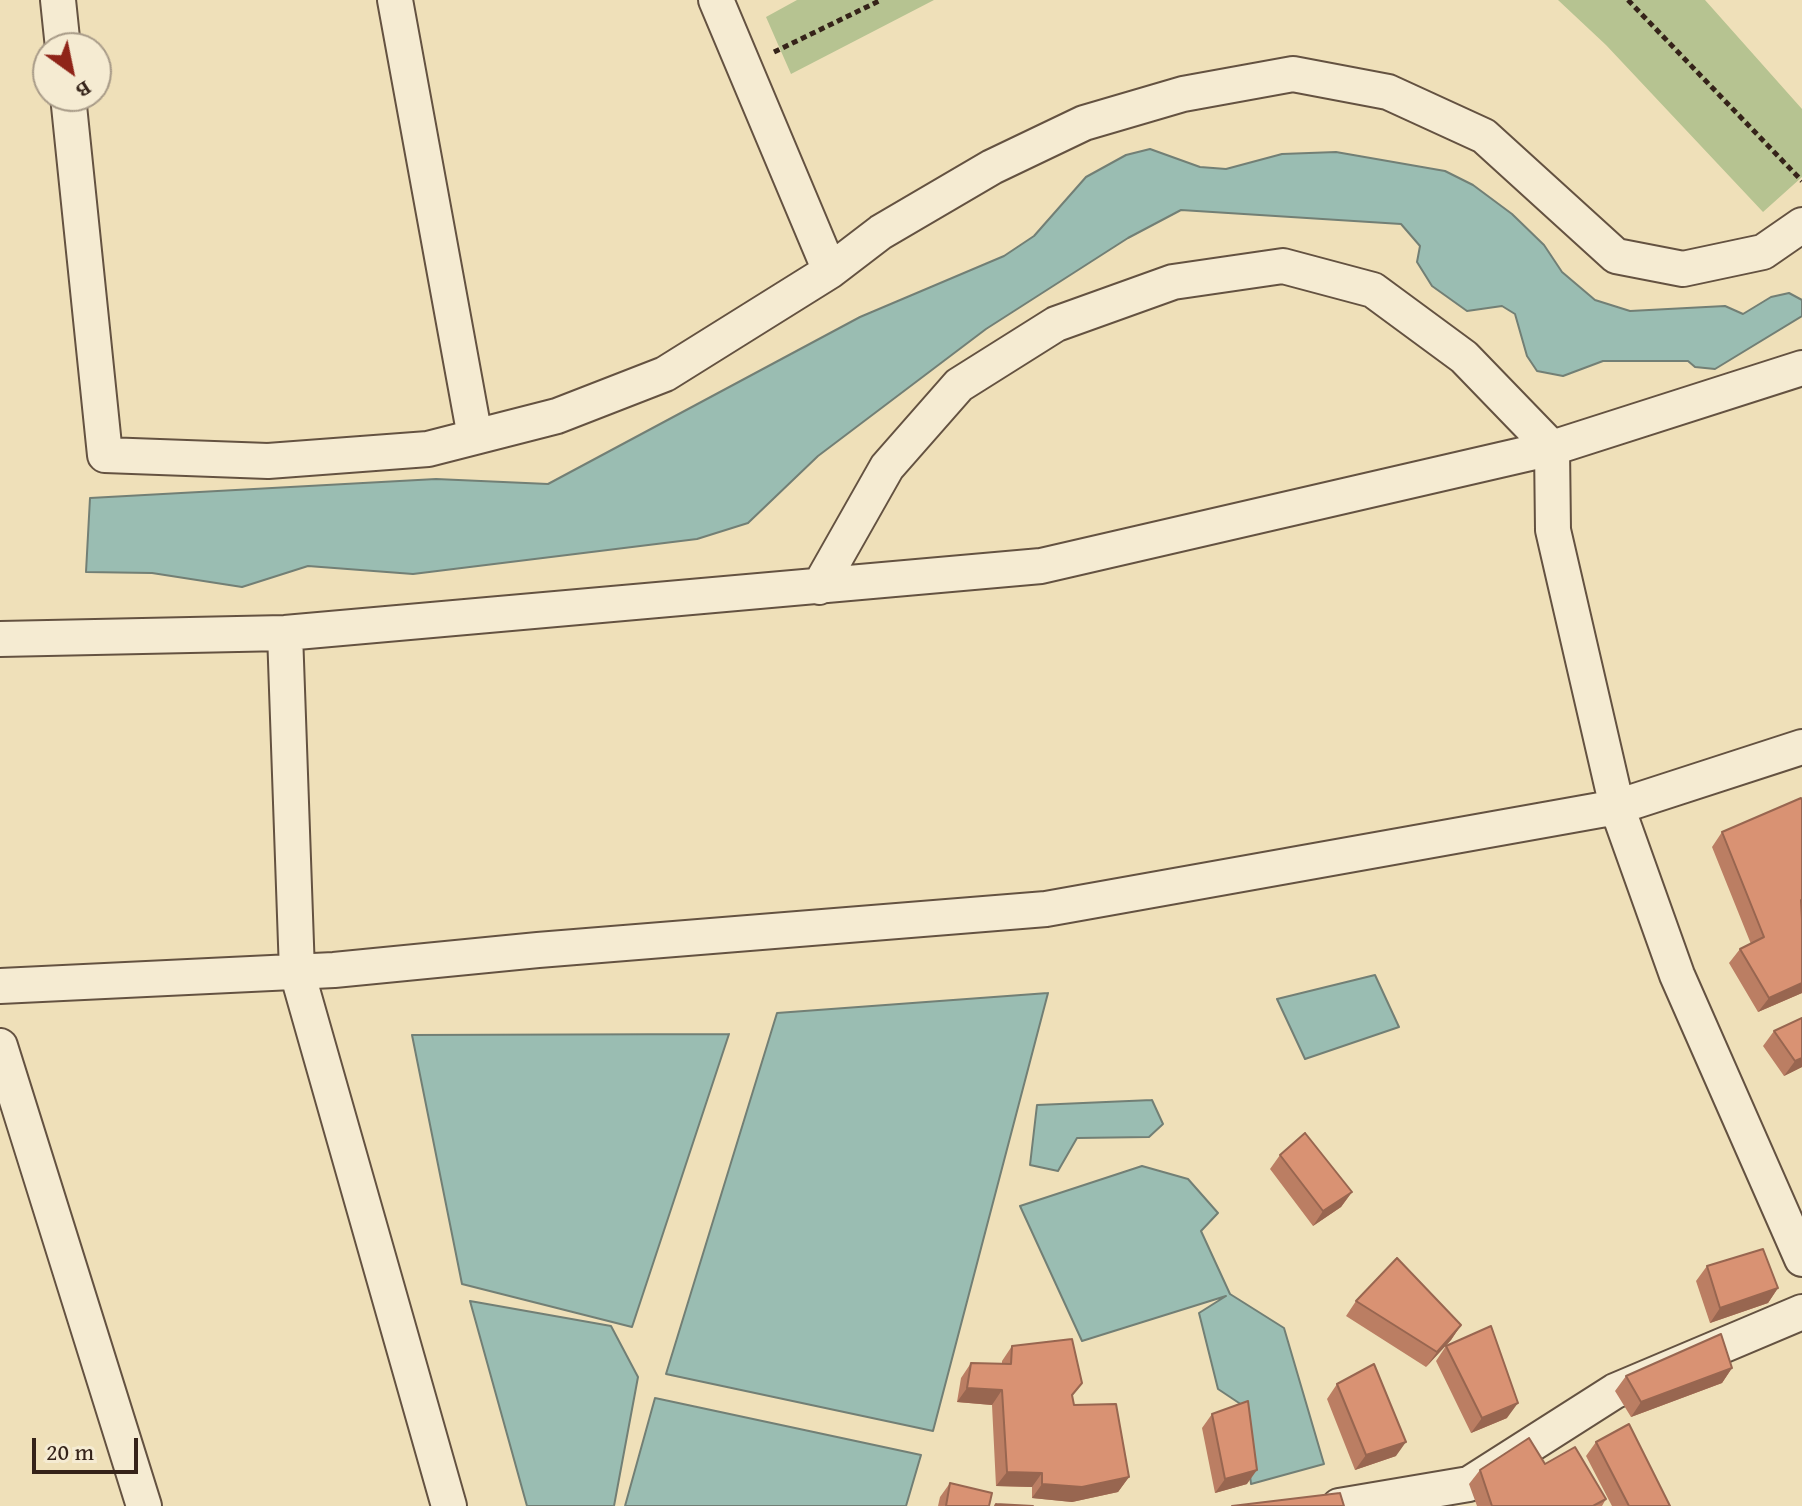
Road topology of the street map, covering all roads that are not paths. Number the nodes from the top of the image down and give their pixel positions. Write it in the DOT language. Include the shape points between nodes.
graph roads {
  1 [pos="58,0"];
  2 [pos="395,0"];
  3 [pos="716,0"];
  4 [pos="61,32"];
  5 [pos="70,112"];
  6 [pos="1802,225"];
  7 [pos="830,271"];
  8 [pos="1802,368"];
  9 [pos="475,437"];
  10 [pos="1552,448"];
  11 [pos="819,587"];
  12 [pos="285,633"];
  13 [pos="0,639"];
  14 [pos="1802,747"];
  15 [pos="1617,807"];
  16 [pos="297,972"];
  17 [pos="0,986"];
  18 [pos="0,1046"];
  19 [pos="1802,1259"];
  20 [pos="1802,1312"];
  21 [pos="1473,1495"];
  22 [pos="144,1506"];
  23 [pos="449,1506"];
  24 [pos="1339,1506"];
  1 -- 4 [label="street"];
  2 -- 9 [label="street"];
  3 -- 7 [label="street"];
  5 -- 9 [label="street" via="105,455 268,461 428,449"];
  6 -- 7 [label="street" via="1763,252 1683,269 1616,256 1484,136 1388,92 1293,74 1183,94 1084,123 967,181 881,232"];
  7 -- 9 [label="street" via="665,374 557,416"];
  8 -- 10 [label="street"];
  10 -- 11 [label="street" via="1041,566"];
  10 -- 11 [label="street" via="1464,357 1373,290 1283,266 1173,282 1056,324 959,385 887,467"];
  10 -- 15 [label="street" via="1553,530"];
  11 -- 12 [label="street"];
  12 -- 13 [label="street"];
  12 -- 16 [label="street"];
  14 -- 15 [label="street"];
  15 -- 16 [label="street" via="1046,909"];
  15 -- 19 [label="street" via="1677,975"];
  16 -- 17 [label="street"];
  16 -- 23 [label="street"];
  18 -- 22 [label="street"];
  20 -- 21 [label="street" via="1615,1391"];
  21 -- 24 [label="street"];
}
